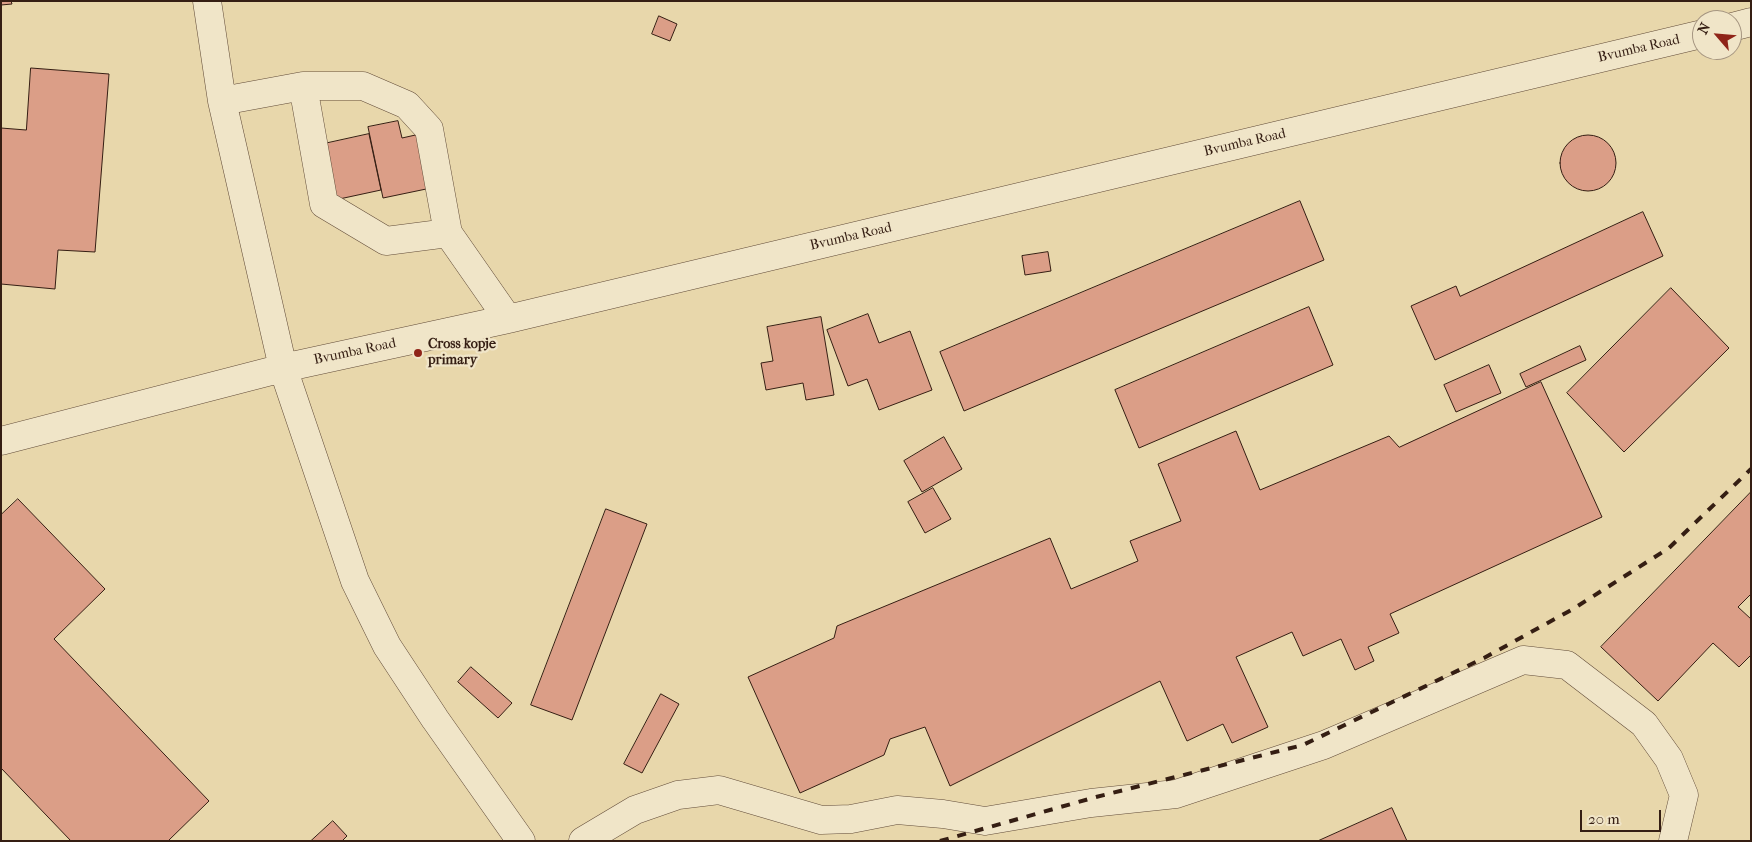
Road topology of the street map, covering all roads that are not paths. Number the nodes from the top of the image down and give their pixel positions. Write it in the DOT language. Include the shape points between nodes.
graph roads {
  1 [pos="207,1"];
  2 [pos="1692,36"];
  3 [pos="302,86"];
  4 [pos="222,101"];
  5 [pos="448,233"];
  6 [pos="508,319"];
  7 [pos="284,368"];
  8 [pos="1,441"];
  9 [pos="521,841"];
  10 [pos="583,841"];
  11 [pos="1673,841"];
  1 -- 4 [label="street"];
  2 -- 6 [label="street, Bvumba Road"];
  3 -- 4 [label="street"];
  3 -- 5 [label="street" via="363,86 407,105 430,129"];
  3 -- 5 [label="street" via="324,204 386,241"];
  4 -- 7 [label="street"];
  5 -- 6 [label="street"];
  6 -- 7 [label="street, Bvumba Road"];
  7 -- 8 [label="street, Bvumba Road"];
  7 -- 9 [label="street" via="356,581 387,646"];
  10 -- 11 [label="street" via="635,810 678,794 719,790 821,820 851,819 897,810 985,821 1091,803 1176,794 1324,745 1523,660 1567,665 1644,724 1669,759 1684,795"];
}
